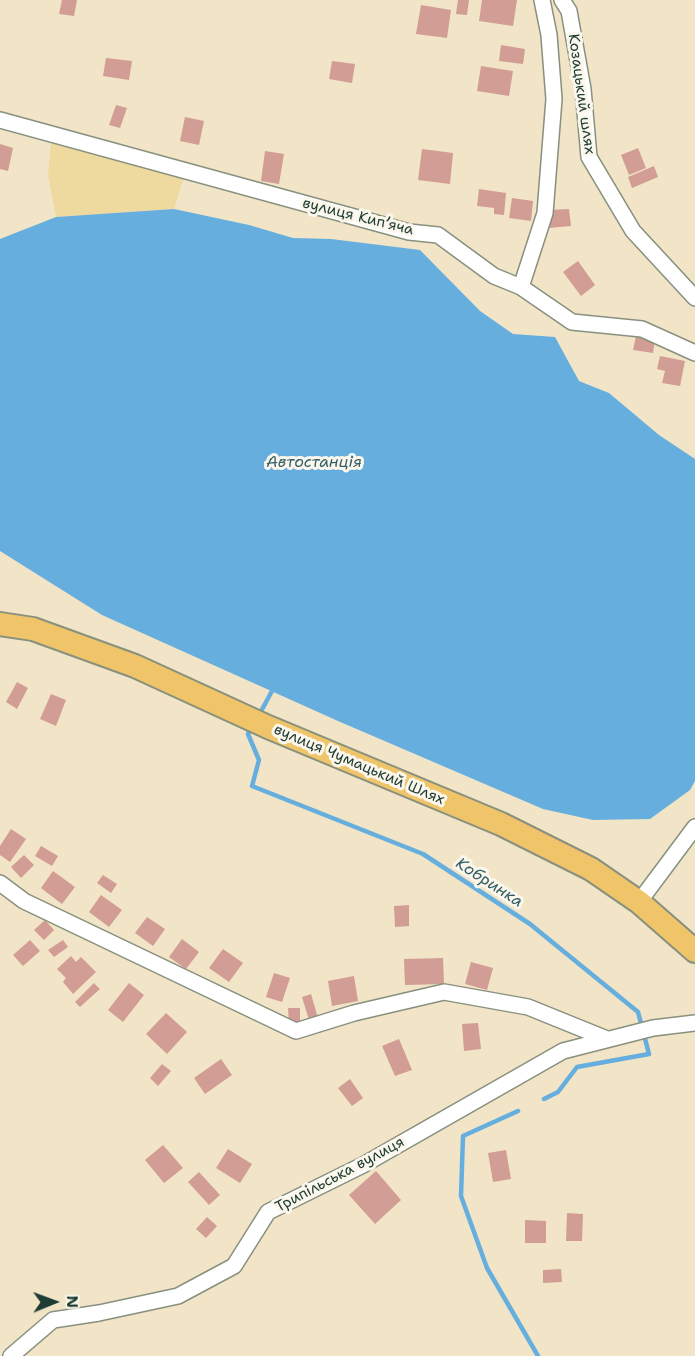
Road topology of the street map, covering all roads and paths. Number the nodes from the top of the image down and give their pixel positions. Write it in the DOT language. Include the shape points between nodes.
graph roads {
  1 [pos="542,0"];
  2 [pos="562,0"];
  3 [pos="0,120"];
  4 [pos="521,287"];
  5 [pos="695,298"];
  6 [pos="695,353"];
  7 [pos="0,624"];
  8 [pos="695,827"];
  9 [pos="0,883"];
  10 [pos="639,902"];
  11 [pos="695,951"];
  12 [pos="695,1023"];
  13 [pos="607,1038"];
  14 [pos="11,1356"];
  1 -- 4 [label="street" via="554,99 545,213"];
  2 -- 5 [label="street, Козацький шлях" via="569,11 583,89 589,157 633,231"];
  3 -- 4 [label="street, вулиця Кипʼяча" via="409,232 438,235 494,276"];
  4 -- 6 [label="street, вулиця Кипʼяча" via="572,322 642,329"];
  7 -- 10 [label="main road, вулиця Чумацький Шлях" via="33,628 135,666 268,727 501,824 591,869"];
  8 -- 10 [label="street"];
  9 -- 13 [label="street" via="24,901 296,1031 444,992 528,1007"];
  10 -- 11 [label="main road, вулиця Чумацький Шлях"];
  12 -- 13 [label="street, Трипільська вулиця"];
  13 -- 14 [label="street, Трипільська вулиця" via="563,1051 363,1165 268,1212 234,1266 178,1296 53,1320"];
}
